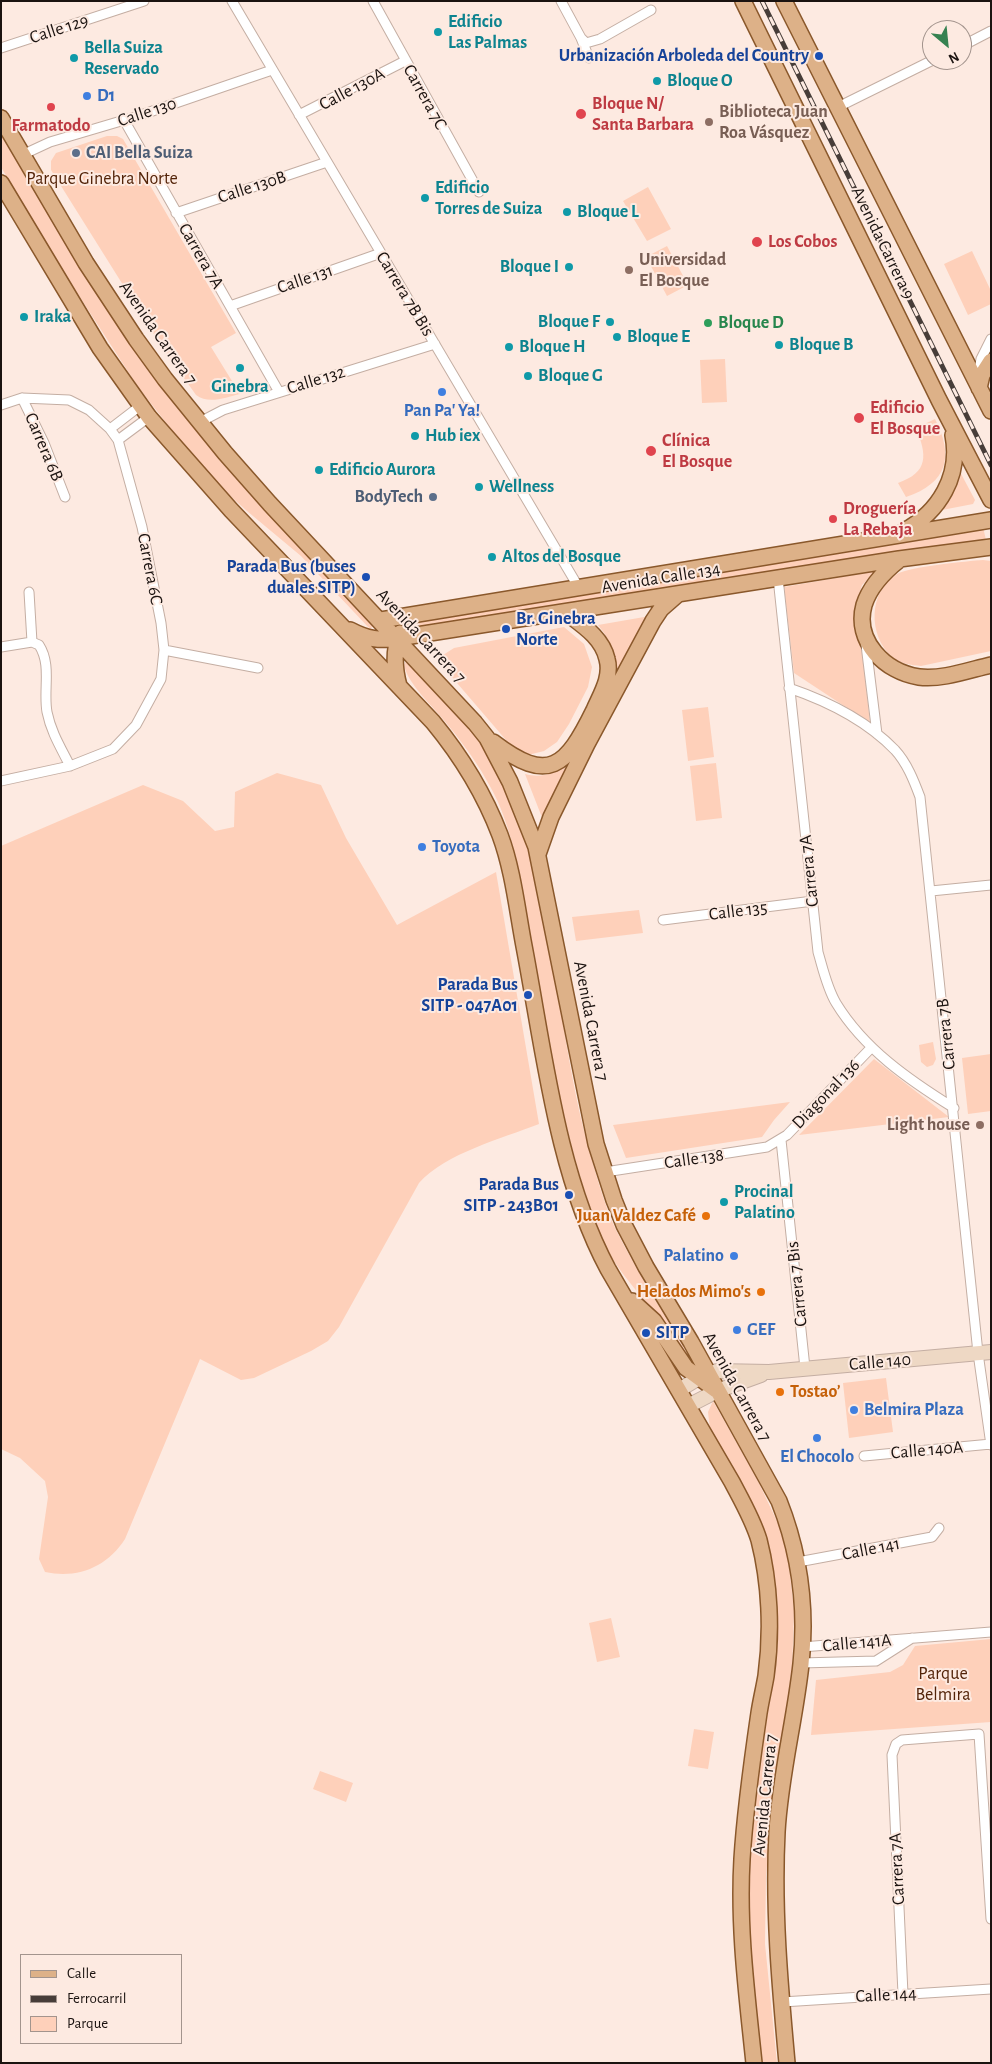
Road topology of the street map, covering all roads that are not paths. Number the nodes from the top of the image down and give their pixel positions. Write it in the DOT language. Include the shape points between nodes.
graph roads {
  1 [pos="144,1"];
  2 [pos="232,1"];
  3 [pos="373,1"];
  4 [pos="561,1"];
  5 [pos="743,1"];
  6 [pos="784,1"];
  7 [pos="651,10"];
  8 [pos="991,31"];
  9 [pos="581,38"];
  10 [pos="972,41"];
  11 [pos="1,48"];
  12 [pos="589,58"];
  13 [pos="405,61"];
  14 [pos="922,65"];
  15 [pos="272,70"];
  16 [pos="836,108"];
  17 [pos="299,115"];
  18 [pos="1,118"];
  19 [pos="124,120"];
  20 [pos="22,154"];
  21 [pos="327,162"];
  22 [pos="1,183"];
  23 [pos="479,192"];
  24 [pos="176,212"];
  25 [pos="381,253"];
  26 [pos="230,306"];
  27 [pos="991,339"];
  28 [pos="435,344"];
  29 [pos="991,361"];
  30 [pos="979,388"];
  31 [pos="279,392"];
  32 [pos="22,398"];
  33 [pos="1,406"];
  34 [pos="991,411"];
  35 [pos="144,412"];
  36 [pos="200,422"];
  37 [pos="951,424"];
  38 [pos="110,429"];
  39 [pos="118,440"];
  40 [pos="65,497"];
  41 [pos="991,500"];
  42 [pos="991,520"];
  43 [pos="896,535"];
  44 [pos="991,547"];
  45 [pos="899,559"];
  46 [pos="778,578"];
  47 [pos="579,588"];
  48 [pos="29,592"];
  49 [pos="678,594"];
  50 [pos="565,612"];
  51 [pos="408,616"];
  52 [pos="381,620"];
  53 [pos="340,624"];
  54 [pos="398,638"];
  55 [pos="866,638"];
  56 [pos="32,642"];
  57 [pos="1,647"];
  58 [pos="164,650"];
  59 [pos="991,665"];
  60 [pos="258,668"];
  61 [pos="399,686"];
  62 [pos="789,688"];
  63 [pos="877,734"];
  64 [pos="486,738"];
  65 [pos="70,766"];
  66 [pos="1,781"];
  67 [pos="538,854"];
  68 [pos="991,885"];
  69 [pos="931,890"];
  70 [pos="813,902"];
  71 [pos="663,920"];
  72 [pos="871,1048"];
  73 [pos="954,1108"];
  74 [pos="781,1140"];
  75 [pos="605,1172"];
  76 [pos="624,1295"];
  77 [pos="985,1352"];
  78 [pos="805,1368"];
  79 [pos="769,1372"];
  80 [pos="703,1376"];
  81 [pos="679,1390"];
  82 [pos="718,1391"];
  83 [pos="688,1406"];
  84 [pos="991,1444"];
  85 [pos="864,1456"];
  86 [pos="939,1528"];
  87 [pos="798,1562"];
  88 [pos="991,1632"];
  89 [pos="912,1638"];
  90 [pos="802,1647"];
  91 [pos="801,1663"];
  92 [pos="991,1919"];
  93 [pos="991,1989"];
  94 [pos="903,1994"];
  95 [pos="782,2002"];
  96 [pos="754,2063"];
  97 [pos="787,2063"];
  1 -- 11 [label="street, Calle 129"];
  2 -- 15 [label="street, Carrera 7B Bis"];
  3 -- 13 [label="street, Carrera 7C"];
  4 -- 9 [label="street"];
  5 -- 37 [label="main road, Avenida Carrera 9"];
  6 -- 16 [label="main road, Avenida Carrera 9"];
  7 -- 9 [label="street" via="591,42"];
  8 -- 10 [label="street"];
  9 -- 12 [label="street"];
  13 -- 17 [label="street, Calle 130A"];
  13 -- 23 [label="street, Carrera 7C"];
  14 -- 16 [label="street"];
  15 -- 17 [label="street, Carrera 7B Bis"];
  15 -- 19 [label="street, Calle 130"];
  16 -- 30 [label="main road, Avenida Carrera 9"];
  17 -- 21 [label="street, Carrera 7B Bis"];
  18 -- 20 [label="main road, Avenida Carrera 7"];
  19 -- 20 [label="street, Calle 130" via="50,142"];
  19 -- 24 [label="street, Carrera 7A"];
  20 -- 36 [label="main road, Avenida Carrera 7" via="86,263 136,339"];
  21 -- 24 [label="street, Calle 130B"];
  21 -- 25 [label="street, Carrera 7B Bis"];
  22 -- 35 [label="main road, Avenida Carrera 7" via="100,348"];
  24 -- 26 [label="street, Carrera 7A"];
  25 -- 26 [label="street, Calle 131"];
  25 -- 28 [label="street, Carrera 7B Bis"];
  26 -- 31 [label="street, Carrera 7A"];
  27 -- 30 [label="street" via="981,359"];
  28 -- 31 [label="street, Calle 132"];
  28 -- 47 [label="street, Carrera 7B Bis"];
  29 -- 30 [label="main road"];
  30 -- 34 [label="main road, Avenida Carrera 9"];
  31 -- 36 [label="street, Calle 132" via="223,410"];
  32 -- 33 [label="street"];
  32 -- 38 [label="street, Carrera 6C" via="69,400 89,410"];
  32 -- 40 [label="street, Carrera 6B"];
  35 -- 38 [label="street"];
  35 -- 39 [label="street"];
  35 -- 53 [label="main road, Avenida Carrera 7" via="206,483"];
  36 -- 52 [label="main road, Avenida Carrera 7" via="270,504"];
  37 -- 41 [label="main road, Avenida Carrera 9"];
  37 -- 43 [label="main road" via="956,448 943,497 925,516"];
  38 -- 39 [label="street, Carrera 6C"];
  39 -- 58 [label="street, Carrera 6C" via="142,527"];
  42 -- 43 [label="main road, Avenida Calle 134"];
  43 -- 47 [label="main road, Avenida Calle 134"];
  44 -- 45 [label="main road, Avenida Calle 134"];
  45 -- 46 [label="main road, Avenida Calle 134"];
  45 -- 55 [label="main road" via="878,579 865,603"];
  46 -- 49 [label="main road, Avenida Calle 134"];
  46 -- 62 [label="street, Carrera 7A"];
  47 -- 51 [label="main road, Avenida Calle 134"];
  48 -- 56 [label="street"];
  49 -- 50 [label="main road, Avenida Calle 134"];
  49 -- 67 [label="main road" via="653,621 551,817"];
  50 -- 54 [label="main road, Avenida Calle 134"];
  50 -- 64 [label="main road" via="602,645 609,668 604,688 576,744 560,761 532,766"];
  51 -- 52 [label="main road, Avenida Calle 134"];
  51 -- 54 [label="main road"];
  52 -- 54 [label="main road, Avenida Carrera 7"];
  53 -- 54 [label="main road, Avenida Calle 134" via="369,639"];
  53 -- 61 [label="main road, Avenida Carrera 7"];
  54 -- 61 [label="main road" via="394,664"];
  54 -- 64 [label="main road, Avenida Carrera 7"];
  55 -- 59 [label="main road" via="884,663 901,673 920,677"];
  55 -- 63 [label="street"];
  56 -- 57 [label="street"];
  56 -- 65 [label="street" via="38,645 46,660 47,711 51,728"];
  58 -- 60 [label="street"];
  58 -- 65 [label="street, Carrera 6C" via="161,679 136,725 113,749"];
  61 -- 76 [label="main road, Avenida Carrera 7" via="453,746 483,797 500,835 512,880 562,1143 576,1195 594,1242"];
  62 -- 63 [label="street, Carrera 7B" via="832,704"];
  62 -- 70 [label="street, Carrera 7A"];
  63 -- 69 [label="street, Carrera 7B" via="896,751 912,776 920,797"];
  64 -- 67 [label="main road, Avenida Carrera 7" via="512,786"];
  65 -- 66 [label="street, Carrera 6C"];
  67 -- 75 [label="main road, Avenida Carrera 7" via="596,1144"];
  68 -- 69 [label="street"];
  69 -- 73 [label="street, Carrera 7B"];
  70 -- 71 [label="street, Calle 135"];
  70 -- 72 [label="street, Carrera 7A" via="818,952 827,983 836,1002"];
  72 -- 73 [label="street, Carrera 7A"];
  72 -- 74 [label="street, Diagonal 136"];
  73 -- 77 [label="street, Carrera 7B"];
  74 -- 75 [label="street, Calle 138" via="758,1149"];
  74 -- 78 [label="street, Carrera 7 Bis"];
  75 -- 80 [label="main road, Avenida Carrera 7" via="633,1242"];
  76 -- 80 [label="main road" via="654,1321 682,1364"];
  76 -- 81 [label="main road, Avenida Carrera 7"];
  77 -- 78 [label="street, Calle 140"];
  77 -- 84 [label="street, Carrera 7B"];
  78 -- 79 [label="street, Calle 140"];
  79 -- 80 [label="street, Calle 140" via="721,1371"];
  79 -- 82 [label="street, Calle 140"];
  80 -- 81 [label="street, Calle 140"];
  80 -- 82 [label="main road, Avenida Carrera 7"];
  81 -- 83 [label="main road, Avenida Carrera 7"];
  82 -- 83 [label="street, Calle 140"];
  82 -- 87 [label="main road, Avenida Carrera 7" via="779,1501"];
  83 -- 96 [label="main road, Avenida Carrera 7" via="751,1518 767,1580 766,1674 748,1794 742,1867 742,1949"];
  84 -- 85 [label="street, Calle 140A"];
  86 -- 87 [label="street, Calle 141" via="932,1537"];
  87 -- 90 [label="main road, Avenida Carrera 7"];
  88 -- 89 [label="street, Calle 141A"];
  89 -- 90 [label="street, Calle 141A"];
  89 -- 91 [label="street, Calle 141A" via="876,1660"];
  90 -- 91 [label="main road, Avenida Carrera 7"];
  91 -- 95 [label="main road, Avenida Carrera 7" via="777,1830 776,1936"];
  92 -- 94 [label="street, Carrera 7A" via="979,1734 906,1739 896,1744 892,1755"];
  93 -- 94 [label="street, Calle 144"];
  94 -- 95 [label="street, Calle 144"];
  95 -- 97 [label="main road, Avenida Carrera 7"];
}
